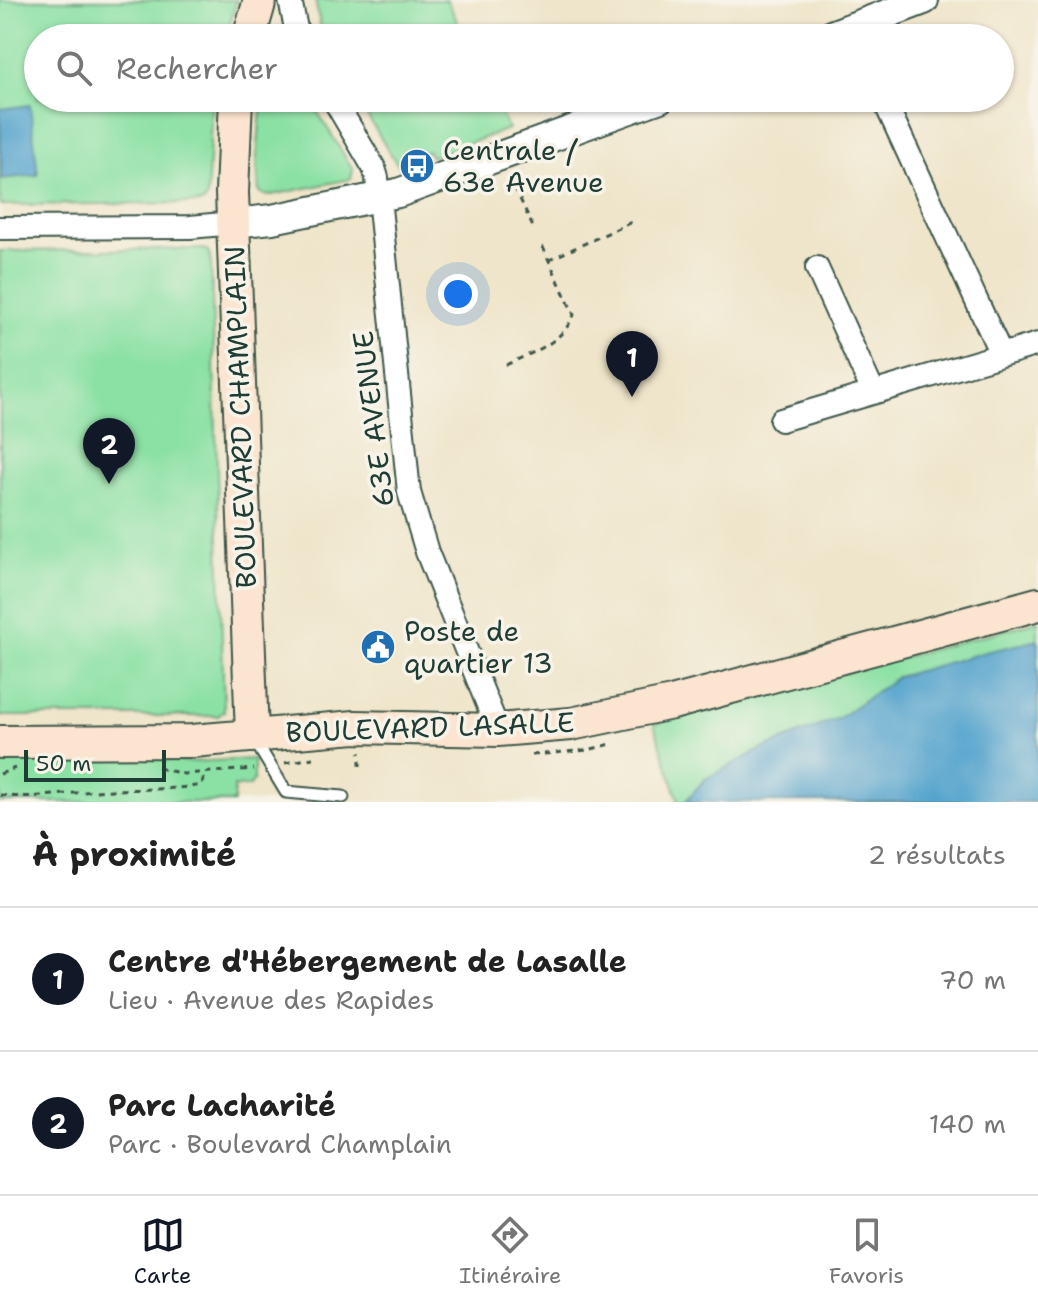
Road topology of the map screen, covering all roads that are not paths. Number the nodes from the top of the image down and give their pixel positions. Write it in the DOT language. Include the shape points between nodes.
graph roads {
  1 [pos="260,0"];
  2 [pos="290,0"];
  3 [pos="924,0"];
  4 [pos="253,24"];
  5 [pos="295,24"];
  6 [pos="873,24"];
  7 [pos="235,112"];
  8 [pos="341,112"];
  9 [pos="622,112"];
  10 [pos="889,112"];
  11 [pos="379,198"];
  12 [pos="234,223"];
  13 [pos="0,228"];
  14 [pos="817,268"];
  15 [pos="1038,344"];
  16 [pos="1001,354"];
  17 [pos="873,392"];
  18 [pos="781,420"];
  19 [pos="1038,604"];
  20 [pos="498,730"];
  21 [pos="252,736"];
  22 [pos="0,742"];
  23 [pos="343,797"];
  1 -- 4 [label="main road"];
  2 -- 5 [label="street"];
  3 -- 6 [label="street"];
  7 -- 12 [label="main road, BOULEVARD CHAMPLAIN"];
  8 -- 11 [label="street, 63E AVENUE" via="374,168"];
  9 -- 11 [label="street"];
  10 -- 16 [label="street"];
  11 -- 12 [label="street"];
  11 -- 20 [label="street, 63E AVENUE" via="409,492 427,552"];
  12 -- 13 [label="street"];
  12 -- 21 [label="main road, BOULEVARD CHAMPLAIN"];
  14 -- 17 [label="street"];
  15 -- 16 [label="street"];
  16 -- 17 [label="street"];
  17 -- 18 [label="street"];
  19 -- 20 [label="main road, BOULEVARD LASALLE" via="642,711"];
  20 -- 21 [label="main road, BOULEVARD LASALLE" via="355,727"];
  21 -- 22 [label="main road, BOULEVARD LASALLE"];
  21 -- 23 [label="lane" via="286,792"];
}
